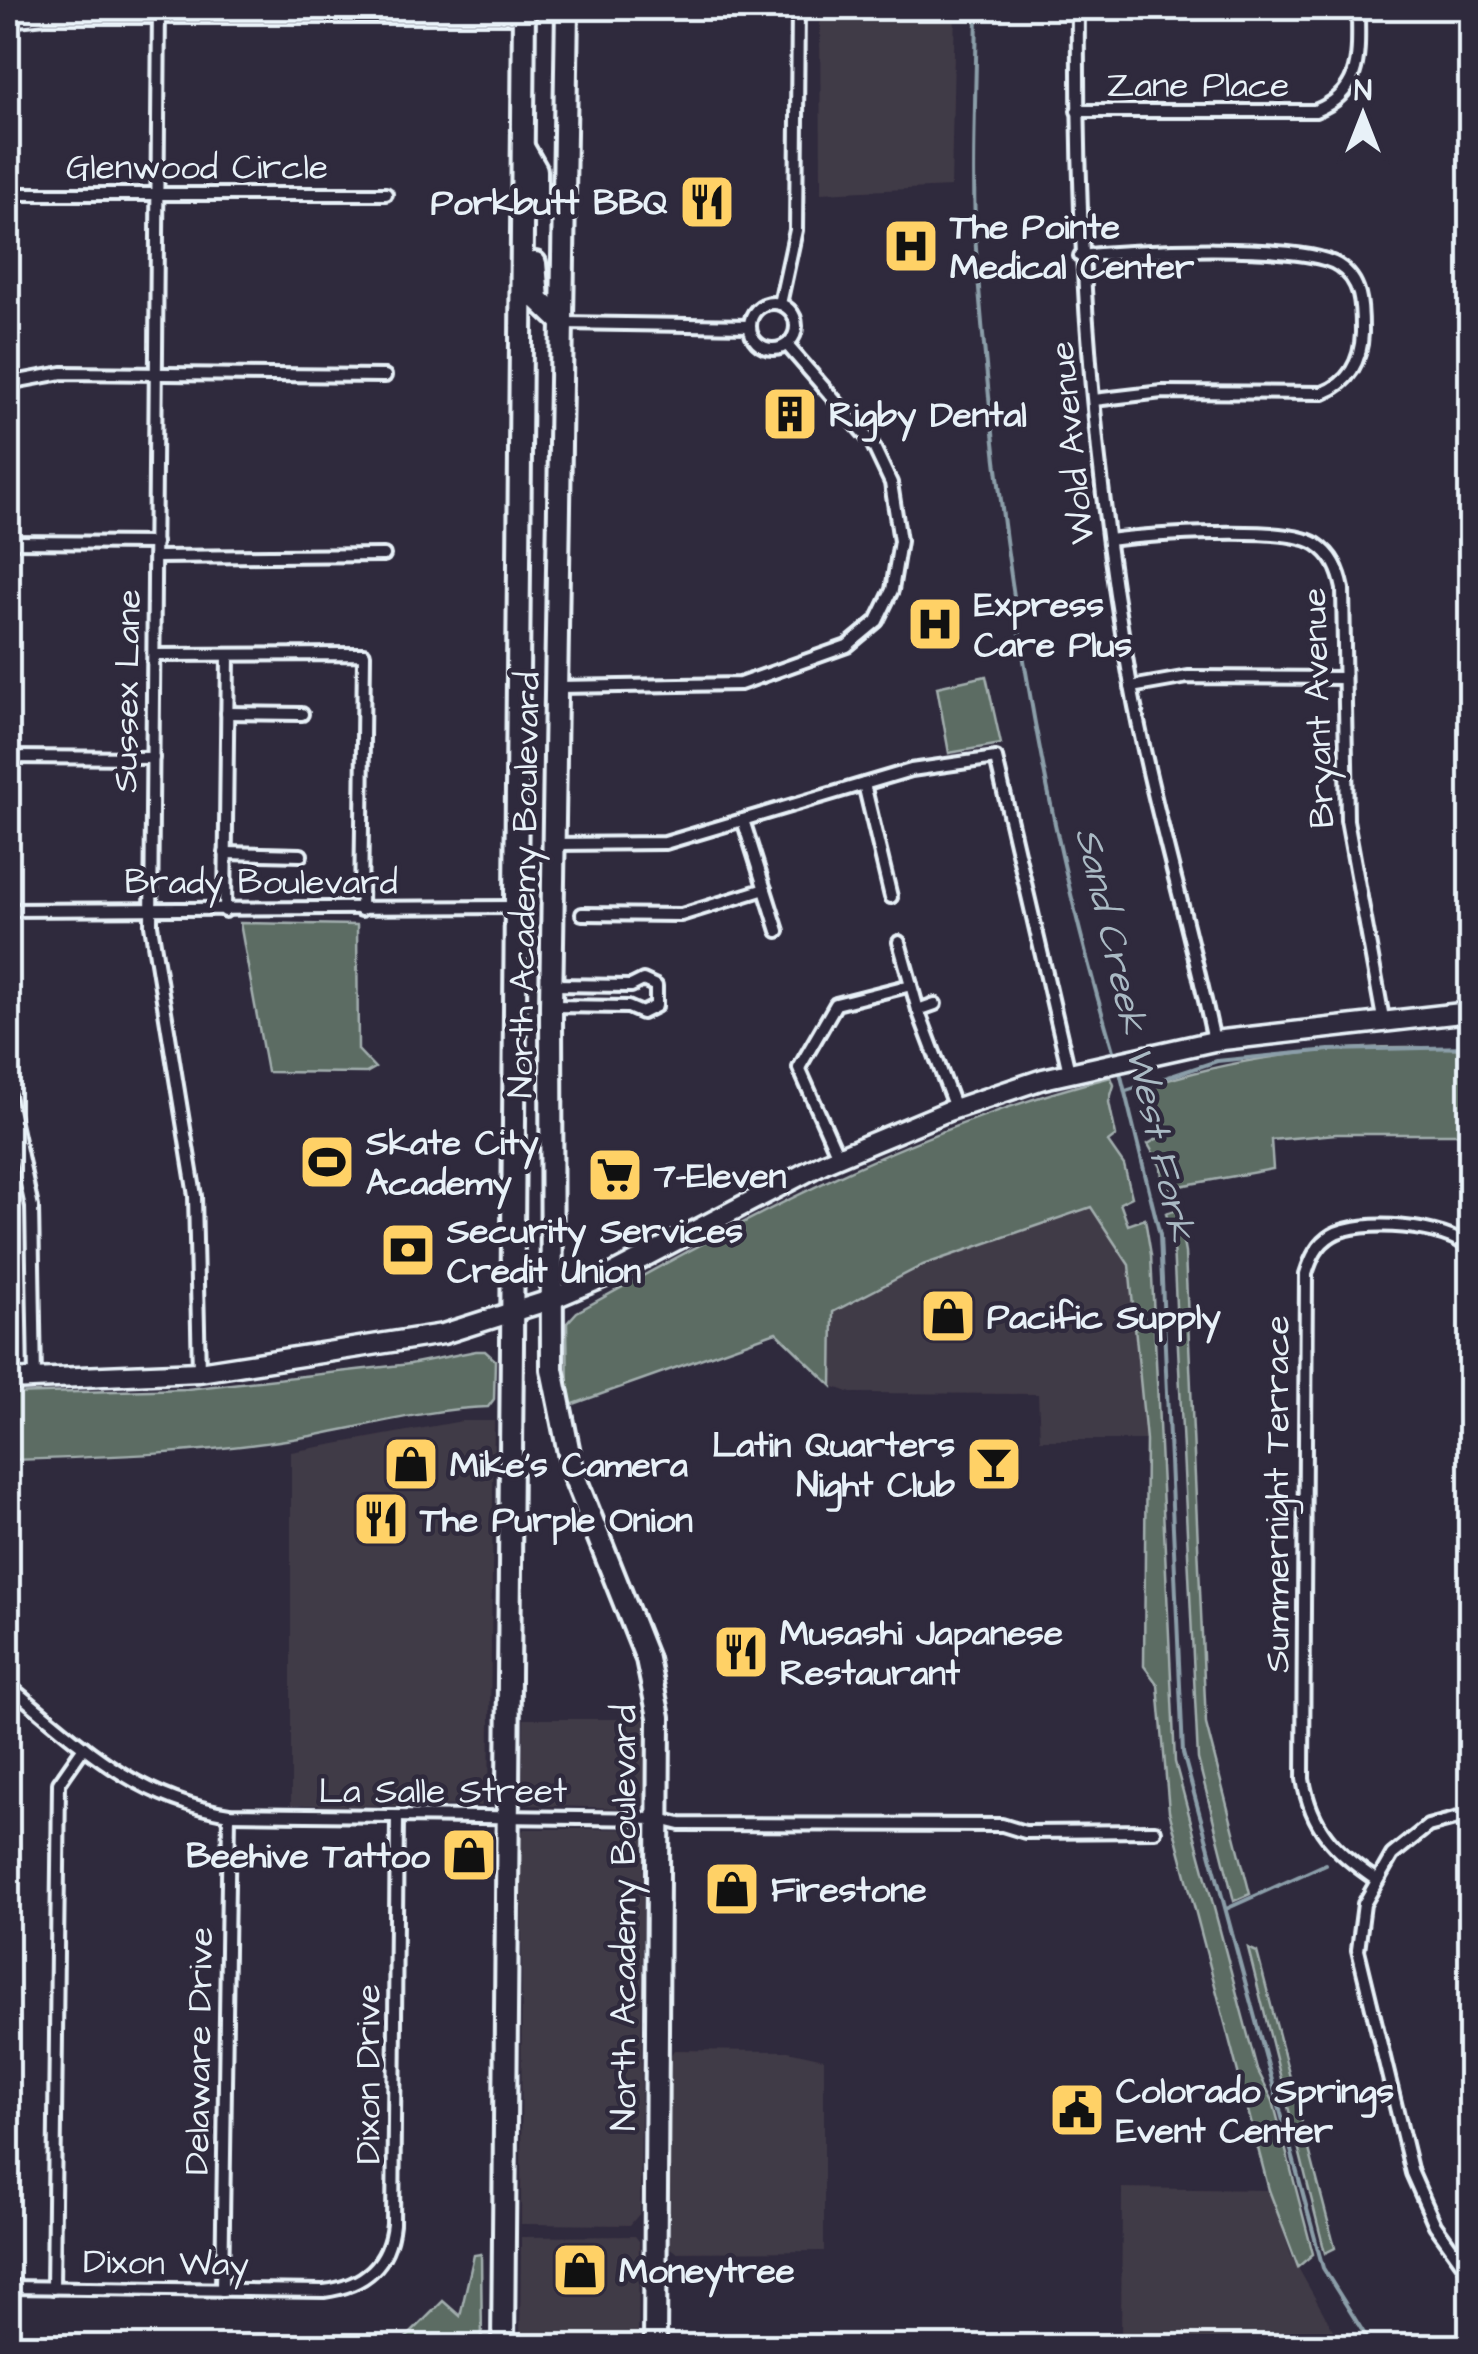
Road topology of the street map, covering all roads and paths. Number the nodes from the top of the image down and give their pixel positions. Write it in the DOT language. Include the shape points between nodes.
graph roads {
  1 [pos="567,8"];
  2 [pos="798,8"];
  3 [pos="1078,8"];
  4 [pos="1358,8"];
  5 [pos="159,12"];
  6 [pos="524,12"];
  7 [pos="8,21"];
  8 [pos="1077,111"];
  9 [pos="522,145"];
  10 [pos="8,194"];
  11 [pos="158,194"];
  12 [pos="386,194"];
  13 [pos="1080,256"];
  14 [pos="780,304"];
  15 [pos="563,323"];
  16 [pos="750,326"];
  17 [pos="787,345"];
  18 [pos="157,374"];
  19 [pos="385,376"];
  20 [pos="8,383"];
  21 [pos="1094,400"];
  22 [pos="1109,540"];
  23 [pos="8,542"];
  24 [pos="155,543"];
  25 [pos="384,555"];
  26 [pos="155,557"];
  27 [pos="154,655"];
  28 [pos="228,655"];
  29 [pos="1343,678"];
  30 [pos="1132,686"];
  31 [pos="559,687"];
  32 [pos="228,712"];
  33 [pos="302,714"];
  34 [pos="8,758"];
  35 [pos="153,758"];
  36 [pos="864,784"];
  37 [pos="744,820"];
  38 [pos="554,844"];
  39 [pos="225,853"];
  40 [pos="301,854"];
  41 [pos="765,889"];
  42 [pos="891,897"];
  43 [pos="515,907"];
  44 [pos="151,909"];
  45 [pos="8,910"];
  46 [pos="361,910"];
  47 [pos="224,911"];
  48 [pos="582,914"];
  49 [pos="778,931"];
  50 [pos="899,942"];
  51 [pos="911,984"];
  52 [pos="551,985"];
  53 [pos="934,1004"];
  54 [pos="551,1006"];
  55 [pos="918,1010"];
  56 [pos="1470,1012"];
  57 [pos="1384,1025"];
  58 [pos="1214,1040"];
  59 [pos="1078,1070"];
  60 [pos="8,1095"];
  61 [pos="955,1108"];
  62 [pos="838,1156"];
  63 [pos="1470,1249"];
  64 [pos="550,1300"];
  65 [pos="512,1313"];
  66 [pos="199,1372"];
  67 [pos="8,1380"];
  68 [pos="36,1380"];
  69 [pos="8,1685"];
  70 [pos="84,1748"];
  71 [pos="228,1814"];
  72 [pos="1470,1814"];
  73 [pos="397,1817"];
  74 [pos="508,1818"];
  75 [pos="660,1819"];
  76 [pos="1155,1832"];
  77 [pos="1376,1879"];
  78 [pos="1470,2274"];
  79 [pos="8,2288"];
  80 [pos="53,2288"];
  81 [pos="222,2290"];
  82 [pos="324,2291"];
  83 [pos="502,2346"];
  84 [pos="655,2346"];
  1 -- 15 [label="highway, North Academy Boulevard"];
  2 -- 14 [label="street" via="796,230"];
  3 -- 8 [label="street, Wold Avenue"];
  4 -- 8 [label="street, Zane Place" via="1356,76 1343,96 1315,111"];
  5 -- 6 [label="street"];
  5 -- 7 [label="street"];
  5 -- 11 [label="street, Sussex Lane"];
  6 -- 9 [label="highway, North Academy Boulevard"];
  8 -- 13 [label="street, Wold Avenue"];
  9 -- 15 [label="highway" via="536,170 534,284 538,299"];
  9 -- 43 [label="highway, North Academy Boulevard"];
  10 -- 11 [label="street, Glenwood Circle"];
  11 -- 12 [label="street, Glenwood Circle"];
  11 -- 18 [label="street, Sussex Lane"];
  13 -- 21 [label="street, Wold Avenue"];
  13 -- 21 [label="street" via="1309,254 1341,266 1362,305 1358,360 1344,382 1323,393 1162,392"];
  14 -- 16 [label="street" via="763,305"];
  14 -- 17 [label="street" via="796,321"];
  15 -- 16 [label="street"];
  15 -- 31 [label="highway, North Academy Boulevard"];
  16 -- 17 [label="street" via="761,346"];
  17 -- 31 [label="street" via="872,443 891,484 900,542 892,590 877,621 846,646 740,684"];
  18 -- 19 [label="street"];
  18 -- 20 [label="street" via="62,373"];
  18 -- 24 [label="street, Sussex Lane"];
  21 -- 22 [label="street, Wold Avenue"];
  22 -- 29 [label="street, Bryant Avenue" via="1292,536 1316,544 1340,574"];
  22 -- 30 [label="street, Wold Avenue"];
  23 -- 24 [label="street"];
  24 -- 26 [label="street, Sussex Lane"];
  25 -- 26 [label="street"];
  26 -- 27 [label="street, Sussex Lane"];
  27 -- 28 [label="street"];
  27 -- 35 [label="street, Sussex Lane"];
  28 -- 32 [label="street"];
  28 -- 46 [label="street" via="364,654"];
  29 -- 30 [label="street" via="1188,677"];
  29 -- 57 [label="street, Bryant Avenue" via="1347,820"];
  30 -- 58 [label="street, Wold Avenue"];
  31 -- 38 [label="highway, North Academy Boulevard"];
  32 -- 33 [label="street"];
  32 -- 39 [label="street"];
  34 -- 35 [label="street"];
  35 -- 44 [label="street, Sussex Lane"];
  36 -- 37 [label="street"];
  36 -- 42 [label="street"];
  36 -- 59 [label="street" via="996,758"];
  37 -- 38 [label="street" via="664,843"];
  37 -- 41 [label="street"];
  38 -- 52 [label="highway, North Academy Boulevard"];
  39 -- 40 [label="street"];
  39 -- 47 [label="street"];
  41 -- 48 [label="street" via="681,916"];
  41 -- 49 [label="street"];
  43 -- 46 [label="street, Brady Boulevard"];
  43 -- 65 [label="highway, North Academy Boulevard"];
  44 -- 45 [label="street, Brady Boulevard"];
  44 -- 47 [label="street, Brady Boulevard"];
  44 -- 66 [label="street, Sussex Lane" via="198,1224"];
  46 -- 47 [label="street, Brady Boulevard"];
  50 -- 51 [label="street"];
  51 -- 55 [label="street"];
  51 -- 62 [label="street" via="836,1004 798,1068"];
  52 -- 54 [label="highway, North Academy Boulevard"];
  52 -- 54 [label="street" via="630,986 643,980 659,995 648,1012"];
  53 -- 55 [label="street"];
  54 -- 64 [label="highway, North Academy Boulevard"];
  55 -- 61 [label="street"];
  56 -- 57 [label="main road"];
  57 -- 58 [label="main road"];
  58 -- 59 [label="main road"];
  59 -- 61 [label="main road"];
  60 -- 68 [label="street" via="32,1206"];
  61 -- 62 [label="main road"];
  62 -- 64 [label="main road"];
  63 -- 77 [label="street, Summernight Terrace" via="1437,1230 1353,1228 1321,1244 1306,1274 1303,1779 1326,1840"];
  64 -- 65 [label="main road"];
  64 -- 75 [label="highway, North Academy Boulevard" via="562,1435 652,1680"];
  65 -- 66 [label="main road" via="406,1342"];
  65 -- 74 [label="highway, North Academy Boulevard"];
  66 -- 68 [label="main road"];
  67 -- 68 [label="main road"];
  69 -- 70 [label="street, La Salle Street"];
  70 -- 71 [label="street, La Salle Street" via="156,1796"];
  70 -- 80 [label="street" via="59,1783"];
  71 -- 73 [label="street, La Salle Street"];
  71 -- 81 [label="street, Delaware Drive"];
  72 -- 77 [label="street" via="1408,1838"];
  73 -- 74 [label="street, La Salle Street"];
  73 -- 82 [label="street, Dixon Drive" via="391,2244 367,2277"];
  74 -- 75 [label="street, La Salle Street"];
  74 -- 83 [label="highway, North Academy Boulevard"];
  75 -- 76 [label="street, La Salle Street" via="698,1825"];
  75 -- 84 [label="highway, North Academy Boulevard"];
  77 -- 78 [label="street" via="1359,1928 1362,1977 1412,2173 1435,2226"];
  79 -- 80 [label="street, Dixon Way"];
  80 -- 81 [label="street, Dixon Way"];
  81 -- 82 [label="street, Dixon Way"];
}
